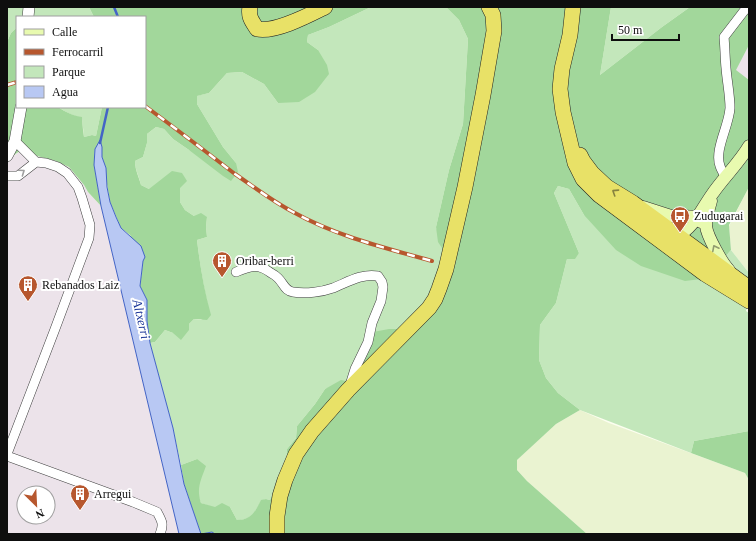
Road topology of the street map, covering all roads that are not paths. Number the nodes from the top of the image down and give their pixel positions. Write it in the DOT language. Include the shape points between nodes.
graph roads {
  1 [pos="250,7"];
  2 [pos="325,7"];
  3 [pos="488,7"];
  4 [pos="574,7"];
  5 [pos="748,7"];
  6 [pos="21,108"];
  7 [pos="15,141"];
  8 [pos="749,146"];
  9 [pos="7,156"];
  10 [pos="749,160"];
  11 [pos="36,162"];
  12 [pos="736,164"];
  13 [pos="7,176"];
  14 [pos="725,177"];
  15 [pos="712,194"];
  16 [pos="628,208"];
  17 [pos="693,217"];
  18 [pos="706,227"];
  19 [pos="677,236"];
  20 [pos="236,272"];
  21 [pos="737,285"];
  22 [pos="749,301"];
  23 [pos="348,390"];
  24 [pos="7,455"];
  25 [pos="160,534"];
  26 [pos="277,534"];
  1 -- 2 [label="highway" via="252,21 257,29 263,30 275,28"];
  3 -- 23 [label="highway" via="493,15 494,31 483,95 462,202 439,289 429,308"];
  4 -- 16 [label="highway" via="560,89 575,164 583,179 599,195"];
  5 -- 14 [label="street" via="724,37 730,109 719,161"];
  6 -- 7 [label="street"];
  7 -- 9 [label="street"];
  7 -- 11 [label="street"];
  8 -- 12 [label="main road"];
  10 -- 12 [label="street"];
  13 -- 11 [label="street, one-way" via="18,176"];
  11 -- 24 [label="street" via="58,167 67,173 78,187 90,225 89,238"];
  12 -- 14 [label="main road"];
  14 -- 15 [label="main road"];
  15 -- 17 [label="main road"];
  15 -- 18 [label="main road"];
  16 -- 17 [label="main road" via="671,216"];
  16 -- 19 [label="highway" via="663,237"];
  16 -- 21 [label="highway" via="704,274"];
  17 -- 18 [label="main road"];
  17 -- 19 [label="main road" via="683,222"];
  21 -- 18 [label="main road, one-way"];
  19 -- 21 [label="highway" via="680,245 691,259"];
  20 -- 23 [label="street" via="252,266 263,268 278,278 286,290 293,292 320,291 363,276 378,276 383,287 381,301 368,342"];
  21 -- 22 [label="highway"];
  23 -- 26 [label="highway" via="312,431 296,454 280,496"];
  24 -- 25 [label="street" via="157,512 163,527"];
}
